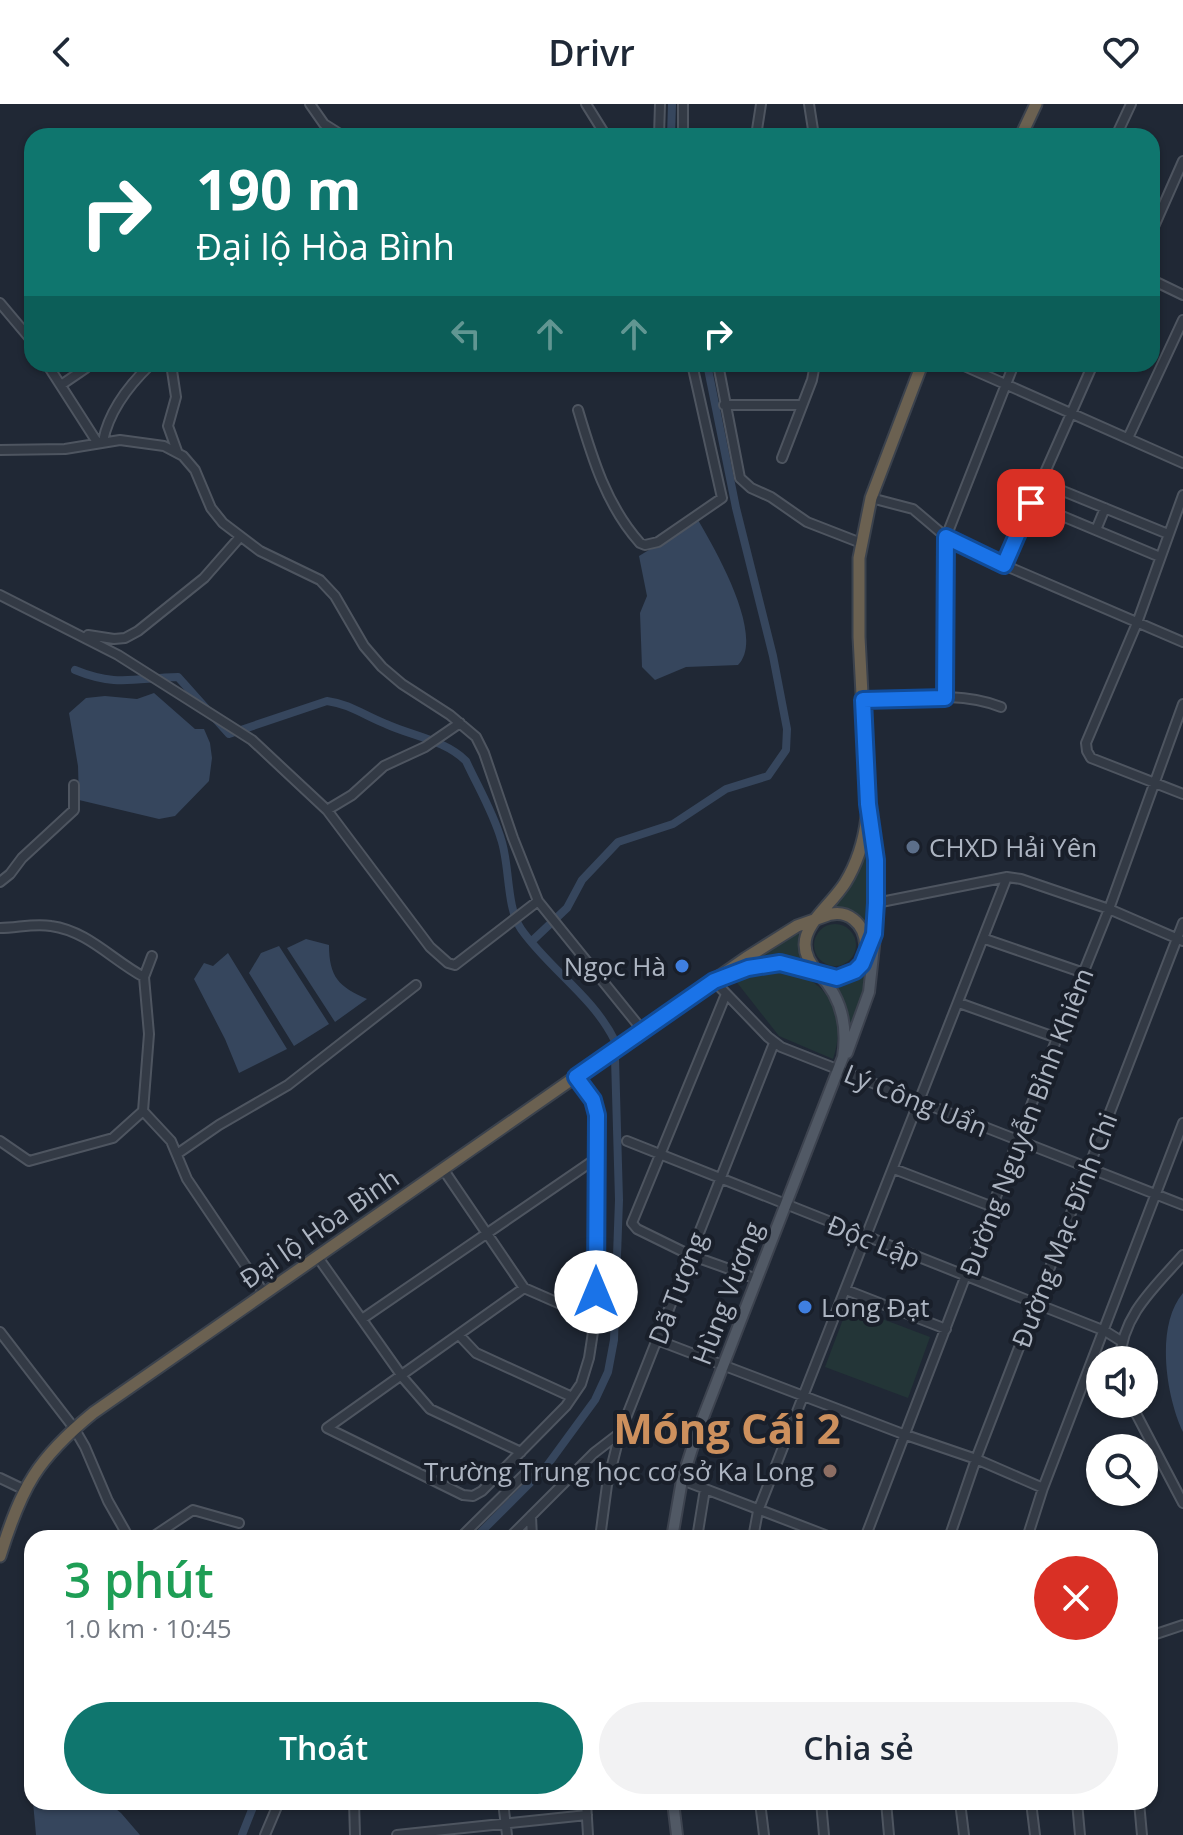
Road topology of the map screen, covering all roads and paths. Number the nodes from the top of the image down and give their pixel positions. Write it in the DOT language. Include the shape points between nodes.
graph roads {
  1 [pos="310,104"];
  2 [pos="586,104"];
  3 [pos="660,104"];
  4 [pos="683,104"];
  5 [pos="761,104"];
  6 [pos="809,104"];
  7 [pos="1036,104"];
  8 [pos="1131,104"];
  9 [pos="330,128"];
  10 [pos="601,128"];
  11 [pos="659,128"];
  12 [pos="683,128"];
  13 [pos="757,128"];
  14 [pos="813,128"];
  15 [pos="1025,128"];
  16 [pos="1120,128"];
  17 [pos="1183,161"];
  18 [pos="1160,213"];
  19 [pos="1160,284"];
  20 [pos="1183,295"];
  21 [pos="0,303"];
  22 [pos="1183,320"];
  23 [pos="24,332"];
  24 [pos="1160,369"];
  25 [pos="52,372"];
  26 [pos="80,372"];
  27 [pos="144,372"];
  28 [pos="172,372"];
  29 [pos="694,372"];
  30 [pos="719,372"];
  31 [pos="812,372"];
  32 [pos="919,372"];
  33 [pos="978,372"];
  34 [pos="1010,372"];
  35 [pos="1089,372"];
  36 [pos="1159,372"];
  37 [pos="1005,384"];
  38 [pos="61,385"];
  39 [pos="724,405"];
  40 [pos="802,405"];
  41 [pos="578,410"];
  42 [pos="1071,413"];
  43 [pos="1128,438"];
  44 [pos="100,441"];
  45 [pos="0,450"];
  46 [pos="177,452"];
  47 [pos="782,458"];
  48 [pos="1183,463"];
  49 [pos="1041,482"];
  50 [pos="1183,495"];
  51 [pos="871,498"];
  52 [pos="1031,503"];
  53 [pos="1105,508"];
  54 [pos="1096,530"];
  55 [pos="1168,534"];
  56 [pos="240,537"];
  57 [pos="946,537"];
  58 [pos="861,543"];
  59 [pos="1160,557"];
  60 [pos="1004,565"];
  61 [pos="0,595"];
  62 [pos="1137,623"];
  63 [pos="72,630"];
  64 [pos="1183,642"];
  65 [pos="945,698"];
  66 [pos="863,700"];
  67 [pos="1183,704"];
  68 [pos="1001,707"];
  69 [pos="460,723"];
  70 [pos="1155,783"];
  71 [pos="74,785"];
  72 [pos="1183,794"];
  73 [pos="868,804"];
  74 [pos="327,810"];
  75 [pos="1007,877"];
  76 [pos="0,882"];
  77 [pos="839,891"];
  78 [pos="538,901"];
  79 [pos="876,903"];
  80 [pos="1109,909"];
  81 [pos="813,921"];
  82 [pos="876,922"];
  83 [pos="1183,923"];
  84 [pos="0,928"];
  85 [pos="985,939"];
  86 [pos="1180,940"];
  87 [pos="867,949"];
  88 [pos="152,956"];
  89 [pos="818,973"];
  90 [pos="1084,973"];
  91 [pos="144,977"];
  92 [pos="714,981"];
  93 [pos="871,981"];
  94 [pos="416,985"];
  95 [pos="726,994"];
  96 [pos="959,1003"];
  97 [pos="643,1031"];
  98 [pos="1057,1038"];
  99 [pos="774,1043"];
  100 [pos="839,1070"];
  101 [pos="576,1077"];
  102 [pos="917,1102"];
  103 [pos="143,1111"];
  104 [pos="1183,1123"];
  105 [pos="0,1141"];
  106 [pos="627,1141"];
  107 [pos="1019,1141"];
  108 [pos="177,1154"];
  109 [pos="659,1154"];
  110 [pos="597,1158"];
  111 [pos="443,1169"];
  112 [pos="894,1169"];
  113 [pos="1087,1169"];
  114 [pos="720,1179"];
  115 [pos="1155,1194"];
  116 [pos="786,1205"];
  117 [pos="1183,1205"];
  118 [pos="993,1207"];
  119 [pos="486,1232"];
  120 [pos="867,1237"];
  121 [pos="690,1255"];
  122 [pos="1183,1255"];
  123 [pos="317,1256"];
  124 [pos="966,1277"];
  125 [pos="757,1279"];
  126 [pos="524,1288"];
  127 [pos="846,1290"];
  128 [pos="264,1293"];
  129 [pos="1035,1305"];
  130 [pos="362,1319"];
  131 [pos="595,1319"];
  132 [pos="946,1329"];
  133 [pos="1105,1331"];
  134 [pos="0,1332"];
  135 [pos="459,1335"];
  136 [pos="657,1340"];
  137 [pos="1121,1341"];
  138 [pos="1121,1346"];
  139 [pos="723,1364"];
  140 [pos="401,1375"];
  141 [pos="804,1396"];
  142 [pos="572,1397"];
  143 [pos="1138,1418"];
  144 [pos="74,1428"];
  145 [pos="620,1433"];
  146 [pos="903,1434"];
  147 [pos="521,1452"];
  148 [pos="976,1459"];
  149 [pos="530,1469"];
  150 [pos="0,1478"];
  151 [pos="682,1480"];
  152 [pos="1043,1488"];
  153 [pos="705,1489"];
  154 [pos="25,1490"];
  155 [pos="1183,1503"];
  156 [pos="758,1511"];
  157 [pos="531,1516"];
  158 [pos="239,1523"];
  159 [pos="124,1530"];
  160 [pos="163,1530"];
  161 [pos="468,1530"];
  162 [pos="517,1530"];
  163 [pos="532,1530"];
  164 [pos="601,1530"];
  165 [pos="673,1530"];
  166 [pos="698,1530"];
  167 [pos="754,1530"];
  168 [pos="811,1530"];
  169 [pos="868,1530"];
  170 [pos="952,1530"];
  171 [pos="1030,1530"];
  172 [pos="0,1556"];
  173 [pos="1183,1625"];
  174 [pos="1158,1633"];
  175 [pos="276,1810"];
  176 [pos="354,1810"];
  177 [pos="504,1810"];
  178 [pos="587,1810"];
  179 [pos="674,1810"];
  180 [pos="761,1810"];
  181 [pos="822,1810"];
  182 [pos="887,1810"];
  183 [pos="961,1810"];
  184 [pos="1032,1810"];
  185 [pos="1078,1810"];
  186 [pos="1140,1810"];
  187 [pos="587,1815"];
  188 [pos="506,1825"];
  189 [pos="265,1835"];
  190 [pos="355,1835"];
  191 [pos="397,1835"];
  192 [pos="507,1835"];
  193 [pos="588,1835"];
  194 [pos="677,1835"];
  195 [pos="764,1835"];
  196 [pos="824,1835"];
  197 [pos="889,1835"];
  198 [pos="964,1835"];
  199 [pos="1035,1835"];
  200 [pos="1080,1835"];
  201 [pos="1142,1835"];
  1 -- 9 [label="street"];
  2 -- 10 [label="street"];
  3 -- 11 [label="street"];
  4 -- 12 [label="street"];
  5 -- 13 [label="street"];
  6 -- 14 [label="street"];
  7 -- 15 [label="highway"];
  8 -- 16 [label="street"];
  17 -- 18 [label="street"];
  19 -- 20 [label="street"];
  21 -- 23 [label="street"];
  22 -- 24 [label="street"];
  25 -- 38 [label="street"];
  26 -- 38 [label="street"];
  27 -- 44 [label="street" via="116,407"];
  28 -- 46 [label="street" via="176,397 168,426"];
  29 -- 41 [label="street" via="722,498 658,542 640,543 618,514"];
  30 -- 39 [label="street"];
  31 -- 40 [label="street"];
  32 -- 51 [label="highway"];
  33 -- 37 [label="street"];
  34 -- 37 [label="street"];
  35 -- 42 [label="street"];
  36 -- 43 [label="street"];
  37 -- 42 [label="street"];
  37 -- 57 [label="street"];
  38 -- 44 [label="street"];
  39 -- 40 [label="street"];
  39 -- 58 [label="street" via="740,478 807,522"];
  40 -- 47 [label="street"];
  42 -- 43 [label="street"];
  42 -- 49 [label="street"];
  43 -- 48 [label="street"];
  44 -- 45 [label="street" via="65,449"];
  44 -- 46 [label="street" via="132,441"];
  46 -- 56 [label="street" via="195,470 211,508"];
  49 -- 52 [label="street"];
  49 -- 53 [label="street"];
  50 -- 55 [label="street"];
  51 -- 57 [label="street" via="919,512"];
  51 -- 58 [label="highway"];
  52 -- 54 [label="street"];
  52 -- 60 [label="street"];
  53 -- 54 [label="street"];
  53 -- 55 [label="street"];
  54 -- 59 [label="street"];
  55 -- 59 [label="street"];
  56 -- 63 [label="street" via="204,578 138,631 114,639"];
  56 -- 69 [label="street" via="320,580 382,667"];
  57 -- 60 [label="street"];
  57 -- 65 [label="street"];
  58 -- 66 [label="highway"];
  59 -- 62 [label="street"];
  60 -- 62 [label="street"];
  61 -- 63 [label="street"];
  62 -- 64 [label="street"];
  62 -- 70 [label="street" via="1086,743 1091,758"];
  63 -- 74 [label="street" via="252,740"];
  65 -- 66 [label="street"];
  65 -- 68 [label="street"];
  66 -- 73 [label="highway"];
  67 -- 70 [label="street, Đường Nguyễn Bỉnh Khiêm"];
  69 -- 74 [label="street" via="384,766"];
  69 -- 78 [label="street" via="480,744"];
  70 -- 72 [label="street"];
  70 -- 80 [label="street, Đường Nguyễn Bỉnh Khiêm"];
  71 -- 76 [label="street" via="74,810"];
  73 -- 77 [label="highway" via="860,853"];
  73 -- 79 [label="highway"];
  74 -- 78 [label="street" via="430,947 448,963 455,965"];
  75 -- 79 [label="street"];
  75 -- 80 [label="street"];
  75 -- 85 [label="street"];
  77 -- 81 [label="highway"];
  77 -- 81 [label="highway"];
  78 -- 97 [label="street"];
  79 -- 82 [label="highway"];
  80 -- 86 [label="street"];
  80 -- 90 [label="street, Đường Nguyễn Bỉnh Khiêm"];
  81 -- 87 [label="highway" via="838,914 858,923"];
  81 -- 89 [label="highway" via="804,946"];
  81 -- 92 [label="highway"];
  82 -- 87 [label="highway"];
  82 -- 93 [label="main road"];
  83 -- 86 [label="street, Đường Mạc Đĩnh Chi"];
  84 -- 91 [label="street" via="55,926 85,936"];
  85 -- 90 [label="street"];
  85 -- 96 [label="street"];
  86 -- 113 [label="street, Đường Mạc Đĩnh Chi"];
  87 -- 89 [label="highway" via="862,964 846,976"];
  87 -- 93 [label="main road"];
  88 -- 91 [label="street"];
  89 -- 92 [label="highway" via="771,964"];
  89 -- 100 [label="main road" via="844,1018"];
  90 -- 98 [label="street, Đường Nguyễn Bỉnh Khiêm"];
  91 -- 103 [label="street" via="149,1034"];
  92 -- 95 [label="street, Lý Công Uẩn"];
  92 -- 97 [label="highway, Đại lộ Hòa Bình"];
  93 -- 100 [label="main road"];
  94 -- 108 [label="street" via="288,1085"];
  95 -- 99 [label="street, Lý Công Uẩn"];
  95 -- 109 [label="street"];
  96 -- 98 [label="street"];
  96 -- 102 [label="street"];
  97 -- 101 [label="highway, Đại lộ Hòa Bình"];
  98 -- 107 [label="street, Đường Nguyễn Bỉnh Khiêm"];
  99 -- 100 [label="street, Lý Công Uẩn"];
  99 -- 114 [label="street, Dã Tượng"];
  100 -- 102 [label="street, Lý Công Uẩn"];
  100 -- 116 [label="main road, Hùng Vương"];
  101 -- 110 [label="street" via="597,1115"];
  101 -- 111 [label="highway, Đại lộ Hòa Bình"];
  102 -- 107 [label="street, Lý Công Uẩn"];
  102 -- 112 [label="street"];
  103 -- 105 [label="street" via="113,1138 29,1161"];
  103 -- 108 [label="street"];
  104 -- 115 [label="street"];
  106 -- 109 [label="street, Độc Lập"];
  107 -- 113 [label="street, Lý Công Uẩn"];
  107 -- 118 [label="street, Đường Nguyễn Bỉnh Khiêm"];
  108 -- 128 [label="street" via="187,1179"];
  109 -- 114 [label="street, Độc Lập"];
  109 -- 121 [label="street" via="632,1223"];
  110 -- 119 [label="street"];
  110 -- 131 [label="street"];
  111 -- 119 [label="street"];
  111 -- 123 [label="highway, Đại lộ Hòa Bình"];
  112 -- 118 [label="street"];
  112 -- 120 [label="street"];
  113 -- 115 [label="street, Lý Công Uẩn"];
  113 -- 129 [label="street, Đường Mạc Đĩnh Chi"];
  114 -- 116 [label="street, Độc Lập"];
  114 -- 121 [label="street, Dã Tượng"];
  115 -- 117 [label="street, Lý Công Uẩn"];
  115 -- 133 [label="street"];
  116 -- 120 [label="street, Độc Lập"];
  116 -- 125 [label="main road, Hùng Vương"];
  118 -- 124 [label="street, Đường Nguyễn Bỉnh Khiêm"];
  119 -- 126 [label="street"];
  119 -- 130 [label="street"];
  120 -- 124 [label="street, Độc Lập"];
  120 -- 127 [label="street"];
  121 -- 125 [label="street"];
  121 -- 136 [label="street, Dã Tượng"];
  122 -- 137 [label="street" via="1141,1302"];
  123 -- 128 [label="highway, Đại lộ Hòa Bình"];
  123 -- 130 [label="street"];
  124 -- 129 [label="street, Độc Lập"];
  124 -- 132 [label="street, Đường Nguyễn Bỉnh Khiêm"];
  125 -- 139 [label="main road, Hùng Vương"];
  126 -- 131 [label="street"];
  126 -- 135 [label="street"];
  127 -- 132 [label="street"];
  127 -- 141 [label="street"];
  128 -- 144 [label="highway, Đại lộ Hòa Bình"];
  129 -- 133 [label="street, Độc Lập"];
  129 -- 148 [label="street, Đường Mạc Đĩnh Chi"];
  130 -- 140 [label="street"];
  131 -- 142 [label="street" via="589,1358"];
  132 -- 146 [label="street, Đường Nguyễn Bỉnh Khiêm"];
  133 -- 137 [label="street, Độc Lập"];
  133 -- 152 [label="street"];
  134 -- 144 [label="street"];
  135 -- 140 [label="street"];
  135 -- 142 [label="street" via="476,1353"];
  136 -- 139 [label="street"];
  136 -- 145 [label="street, Dã Tượng"];
  137 -- 138 [label="street"];
  139 -- 141 [label="street"];
  139 -- 151 [label="main road, Hùng Vương"];
  140 -- 147 [label="street" via="430,1409"];
  140 -- 147 [label="street" via="327,1428 463,1495 482,1491"];
  141 -- 146 [label="street"];
  141 -- 156 [label="street"];
  142 -- 147 [label="street"];
  143 -- 155 [label="street"];
  144 -- 154 [label="highway, Đại lộ Hòa Bình" via="44,1458"];
  144 -- 159 [label="street"];
  145 -- 157 [label="street"];
  145 -- 164 [label="street, Dã Tượng"];
  146 -- 148 [label="street"];
  146 -- 169 [label="street, Đường Nguyễn Bỉnh Khiêm"];
  148 -- 152 [label="street"];
  148 -- 170 [label="street, Đường Mạc Đĩnh Chi"];
  149 -- 161 [label="street"];
  150 -- 154 [label="street"];
  151 -- 153 [label="street"];
  151 -- 165 [label="main road, Hùng Vương"];
  152 -- 171 [label="street"];
  153 -- 156 [label="street"];
  153 -- 166 [label="street"];
  154 -- 172 [label="highway, Đại lộ Hòa Bình"];
  156 -- 167 [label="street"];
  156 -- 168 [label="street"];
  157 -- 162 [label="street"];
  157 -- 163 [label="street"];
  158 -- 160 [label="street" via="193,1510"];
  173 -- 174 [label="street"];
  175 -- 189 [label="street"];
  176 -- 190 [label="street"];
  177 -- 188 [label="street"];
  178 -- 187 [label="street"];
  179 -- 194 [label="main road"];
  180 -- 195 [label="street"];
  181 -- 196 [label="street"];
  182 -- 197 [label="street"];
  183 -- 198 [label="street"];
  184 -- 199 [label="street"];
  185 -- 200 [label="street"];
  186 -- 201 [label="street"];
  187 -- 188 [label="street"];
  187 -- 193 [label="street"];
  188 -- 191 [label="street"];
  188 -- 192 [label="street"];
}
